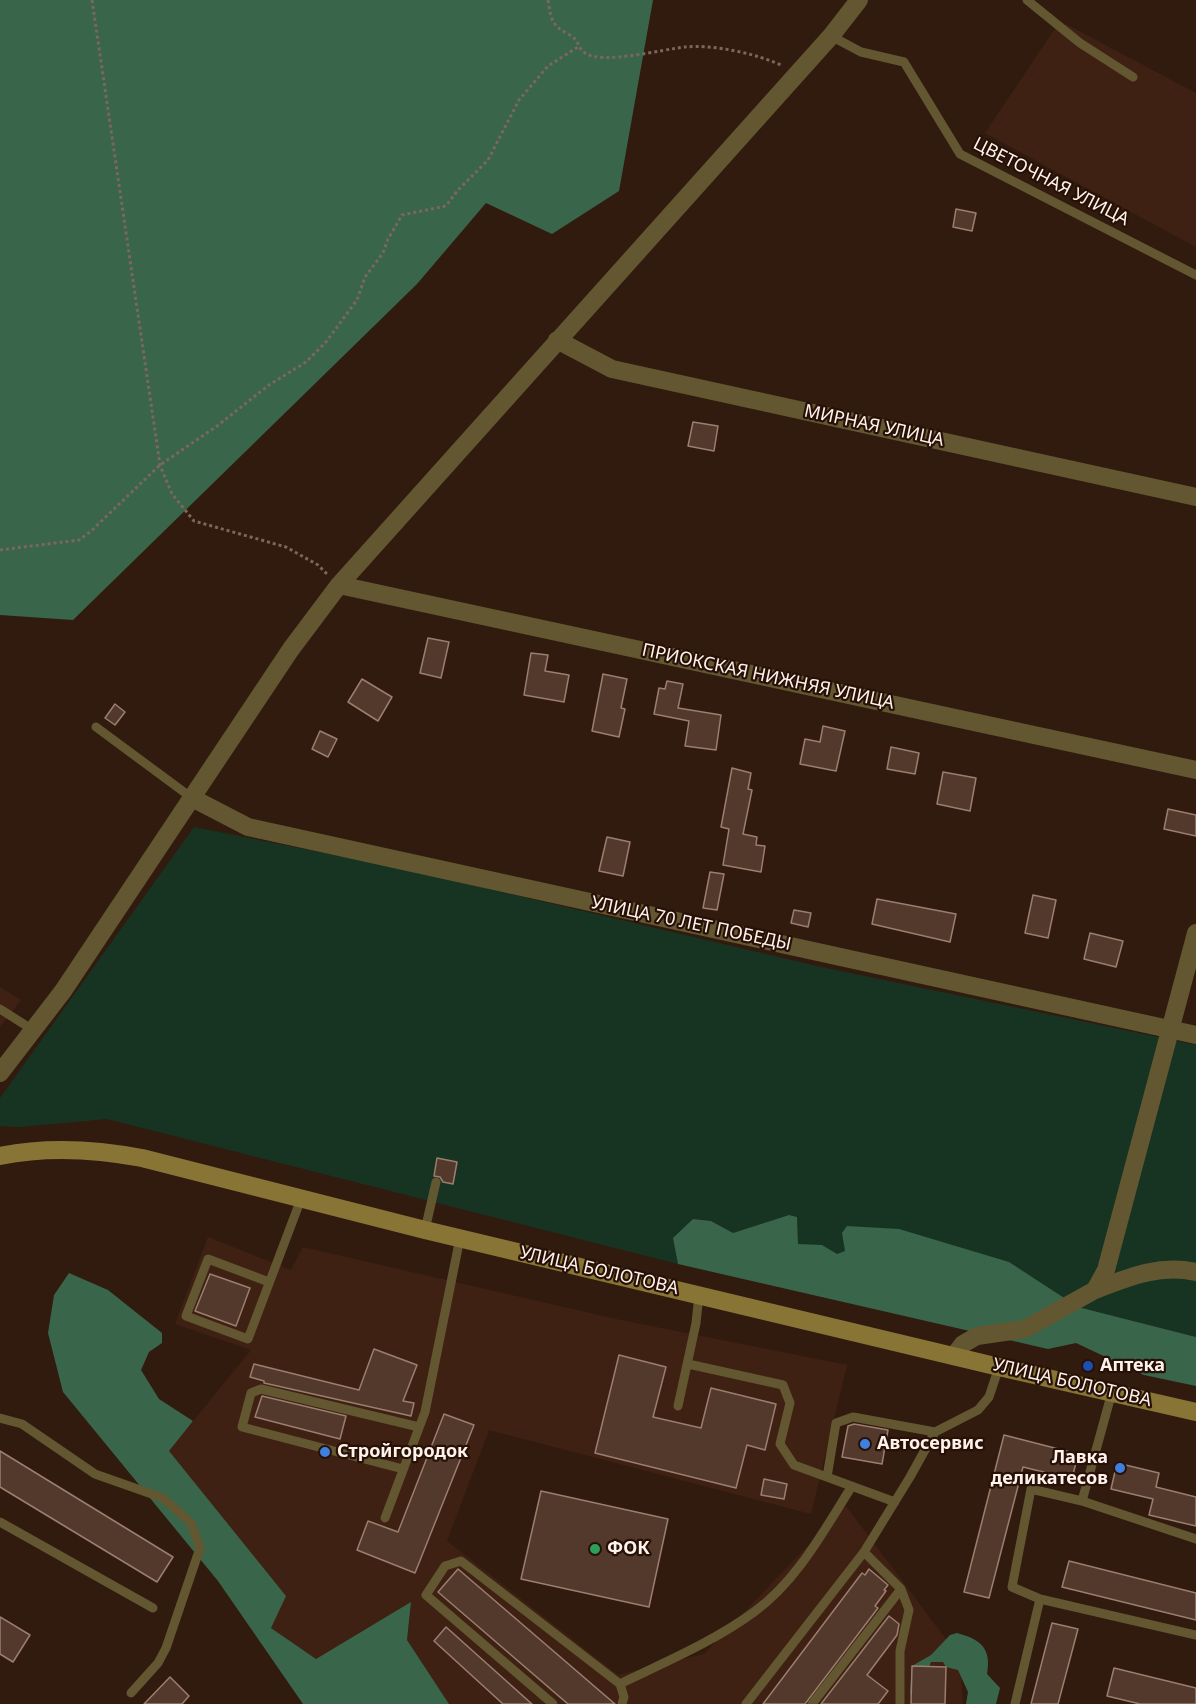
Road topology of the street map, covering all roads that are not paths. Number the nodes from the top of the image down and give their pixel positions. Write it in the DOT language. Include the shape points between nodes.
graph roads {
  1 [pos="859,0"];
  2 [pos="1026,0"];
  3 [pos="831,36"];
  4 [pos="1133,77"];
  5 [pos="1196,275"];
  6 [pos="557,340"];
  7 [pos="1196,497"];
  8 [pos="339,585"];
  9 [pos="96,727"];
  10 [pos="1196,770"];
  11 [pos="192,798"];
  12 [pos="1196,933"];
  13 [pos="0,1009"];
  14 [pos="1170,1029"];
  15 [pos="33,1030"];
  16 [pos="1196,1035"];
  17 [pos="0,1073"];
  18 [pos="0,1156"];
  19 [pos="436,1182"];
  20 [pos="301,1199"];
  21 [pos="425,1230"];
  22 [pos="460,1238"];
  23 [pos="1196,1272"];
  24 [pos="269,1282"];
  25 [pos="1095,1290"];
  26 [pos="699,1295"];
  27 [pos="954,1356"];
  28 [pos="688,1364"];
  29 [pos="999,1367"];
  30 [pos="1112,1392"];
  31 [pos="678,1406"];
  32 [pos="1196,1412"];
  33 [pos="0,1418"];
  34 [pos="419,1427"];
  35 [pos="934,1432"];
  36 [pos="403,1469"];
  37 [pos="826,1476"];
  38 [pos="852,1486"];
  39 [pos="1082,1501"];
  40 [pos="895,1502"];
  41 [pos="385,1518"];
  42 [pos="0,1522"];
  43 [pos="1196,1539"];
  44 [pos="864,1552"];
  45 [pos="901,1589"];
  46 [pos="1040,1599"];
  47 [pos="153,1608"];
  48 [pos="1196,1635"];
  49 [pos="620,1684"];
  50 [pos="131,1693"];
  51 [pos="748,1703"];
  52 [pos="553,1704"];
  53 [pos="622,1704"];
  54 [pos="812,1704"];
  55 [pos="900,1704"];
  56 [pos="1015,1704"];
  1 -- 3 [label="street"];
  2 -- 4 [label="lane" via="1080,43"];
  3 -- 5 [label="lane, ЦВЕТОЧНАЯ УЛИЦА" via="861,52 904,62 960,154"];
  3 -- 6 [label="street"];
  6 -- 7 [label="street, МИРНАЯ УЛИЦА" via="612,369"];
  6 -- 8 [label="street"];
  8 -- 10 [label="street, ПРИОКСКАЯ НИЖНЯЯ УЛИЦА"];
  8 -- 11 [label="street" via="291,649"];
  9 -- 11 [label="lane"];
  11 -- 14 [label="street, УЛИЦА 70 ЛЕТ ПОБЕДЫ" via="248,827"];
  11 -- 15 [label="street"];
  12 -- 14 [label="street"];
  13 -- 15 [label="lane"];
  14 -- 16 [label="street, УЛИЦА 70 ЛЕТ ПОБЕДЫ"];
  14 -- 25 [label="street" via="1106,1270"];
  15 -- 17 [label="street"];
  18 -- 20 [label="main road, УЛИЦА БОЛОТОВА" via="56,1149 112,1152"];
  19 -- 21 [label="lane"];
  20 -- 21 [label="main road, УЛИЦА БОЛОТОВА"];
  20 -- 24 [label="lane"];
  21 -- 22 [label="main road, УЛИЦА БОЛОТОВА"];
  22 -- 26 [label="main road, УЛИЦА БОЛОТОВА"];
  22 -- 34 [label="lane" via="426,1412"];
  23 -- 25 [label="street" via="1161,1269 1138,1273"];
  24 -- 24 [label="lane" via="248,1339 186,1316 208,1259"];
  25 -- 27 [label="street" via="1024,1329 977,1336 963,1344"];
  26 -- 27 [label="main road, УЛИЦА БОЛОТОВА"];
  26 -- 28 [label="lane"];
  27 -- 29 [label="main road, УЛИЦА БОЛОТОВА"];
  28 -- 31 [label="lane"];
  28 -- 37 [label="lane" via="783,1385 790,1403 780,1444 794,1465"];
  29 -- 30 [label="main road, УЛИЦА БОЛОТОВА"];
  29 -- 35 [label="lane" via="989,1397 978,1410"];
  30 -- 32 [label="main road, УЛИЦА БОЛОТОВА"];
  30 -- 39 [label="lane"];
  33 -- 50 [label="lane" via="22,1424 95,1474 163,1498 190,1523 200,1548 166,1648"];
  34 -- 36 [label="lane"];
  34 -- 36 [label="lane" via="261,1389 251,1394 242,1427"];
  35 -- 37 [label="lane" via="853,1416 836,1423"];
  35 -- 40 [label="lane"];
  36 -- 41 [label="lane"];
  37 -- 38 [label="lane"];
  38 -- 40 [label="lane"];
  38 -- 49 [label="lane" via="791,1577 755,1612"];
  39 -- 43 [label="lane"];
  39 -- 46 [label="lane" via="1031,1489 1012,1587"];
  40 -- 44 [label="lane"];
  42 -- 47 [label="lane"];
  44 -- 45 [label="lane"];
  44 -- 51 [label="lane"];
  45 -- 54 [label="lane"];
  45 -- 55 [label="lane" via="909,1610 900,1651"];
  46 -- 48 [label="lane"];
  46 -- 56 [label="lane"];
  49 -- 52 [label="lane" via="461,1561 445,1566 426,1595"];
  49 -- 53 [label="lane"];
}
